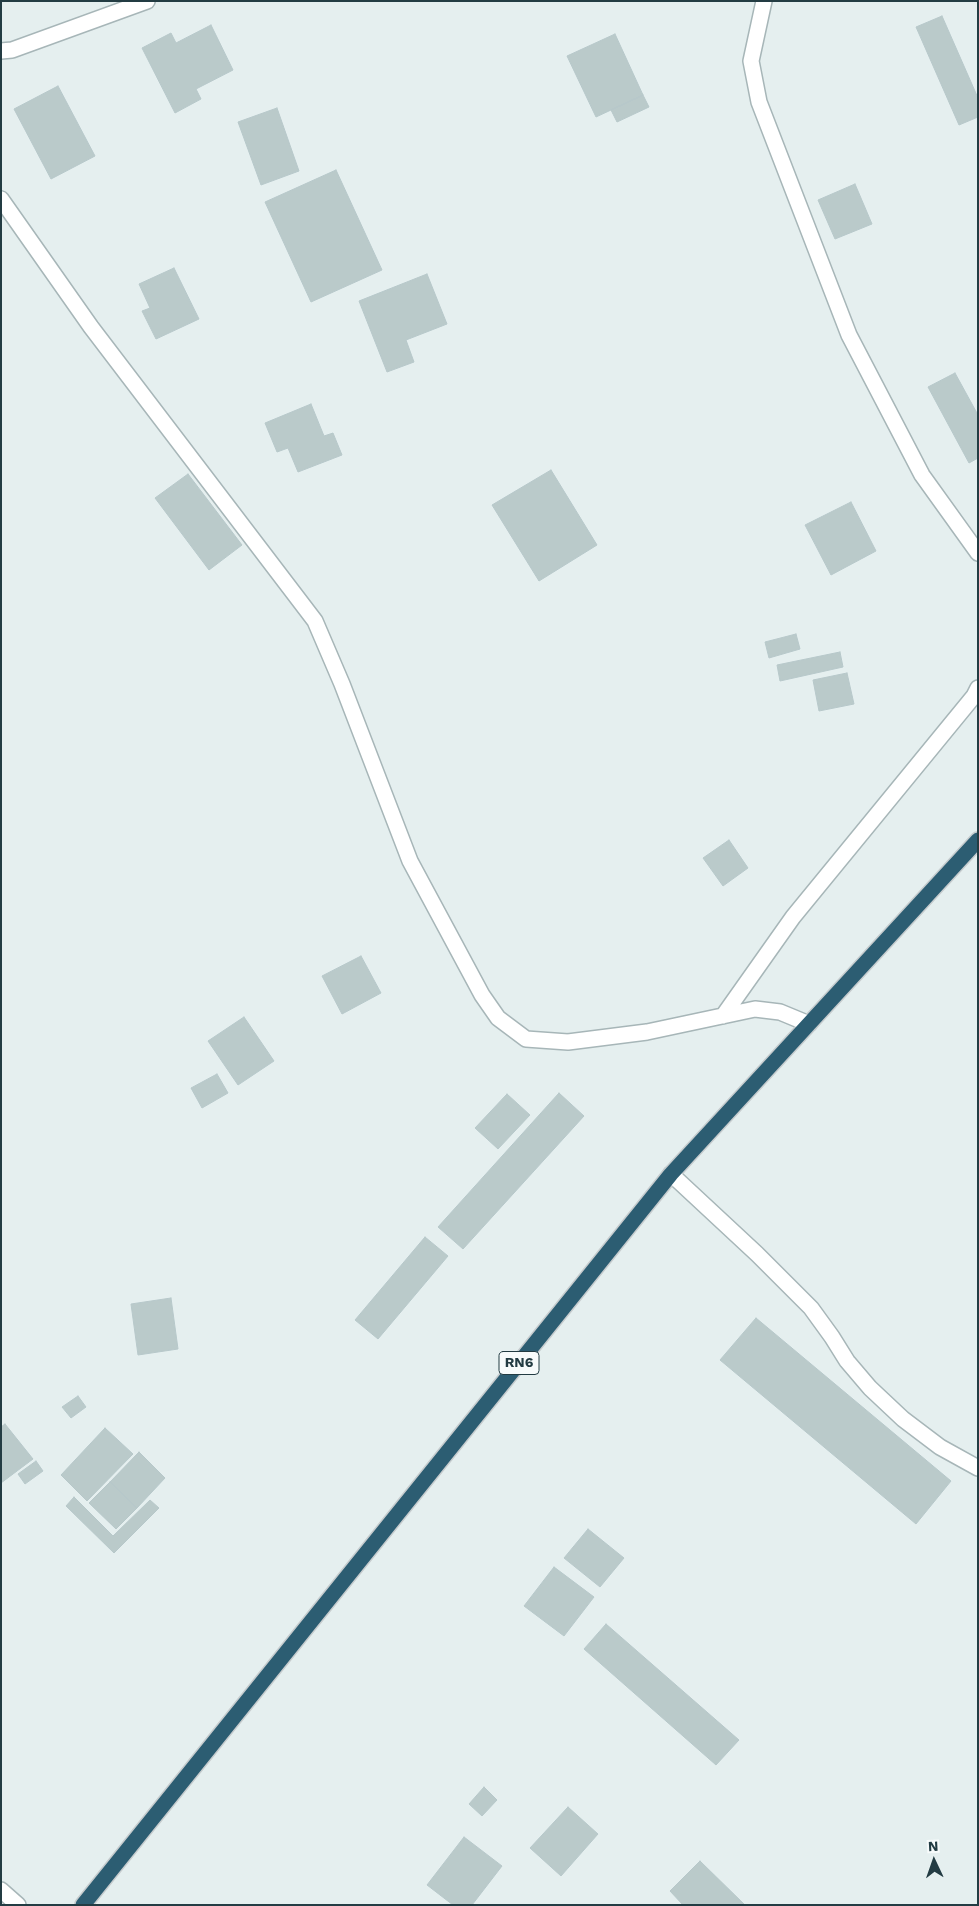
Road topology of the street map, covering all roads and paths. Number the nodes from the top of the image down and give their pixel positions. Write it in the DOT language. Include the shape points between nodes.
graph roads {
  1 [pos="147,1"];
  2 [pos="764,1"];
  3 [pos="5,52"];
  4 [pos="1,199"];
  5 [pos="978,553"];
  6 [pos="978,688"];
  7 [pos="978,840"];
  8 [pos="722,1016"];
  9 [pos="809,1024"];
  10 [pos="671,1174"];
  11 [pos="978,1468"];
  12 [pos="1,1890"];
  13 [pos="18,1905"];
  14 [pos="83,1905"];
  1 -- 3 [label="street"];
  2 -- 5 [label="street" via="751,61 759,102 849,335 922,475"];
  4 -- 8 [label="street" via="97,334 315,621 410,861 482,995 498,1018 526,1039 568,1042 647,1032"];
  6 -- 8 [label="street" via="793,917"];
  7 -- 9 [label="highway, RN6"];
  8 -- 9 [label="street" via="755,1010 780,1012"];
  9 -- 10 [label="highway, RN6"];
  10 -- 11 [label="street" via="811,1308 870,1388 940,1447"];
  10 -- 14 [label="highway, RN6"];
  12 -- 13 [label="street"];
}
